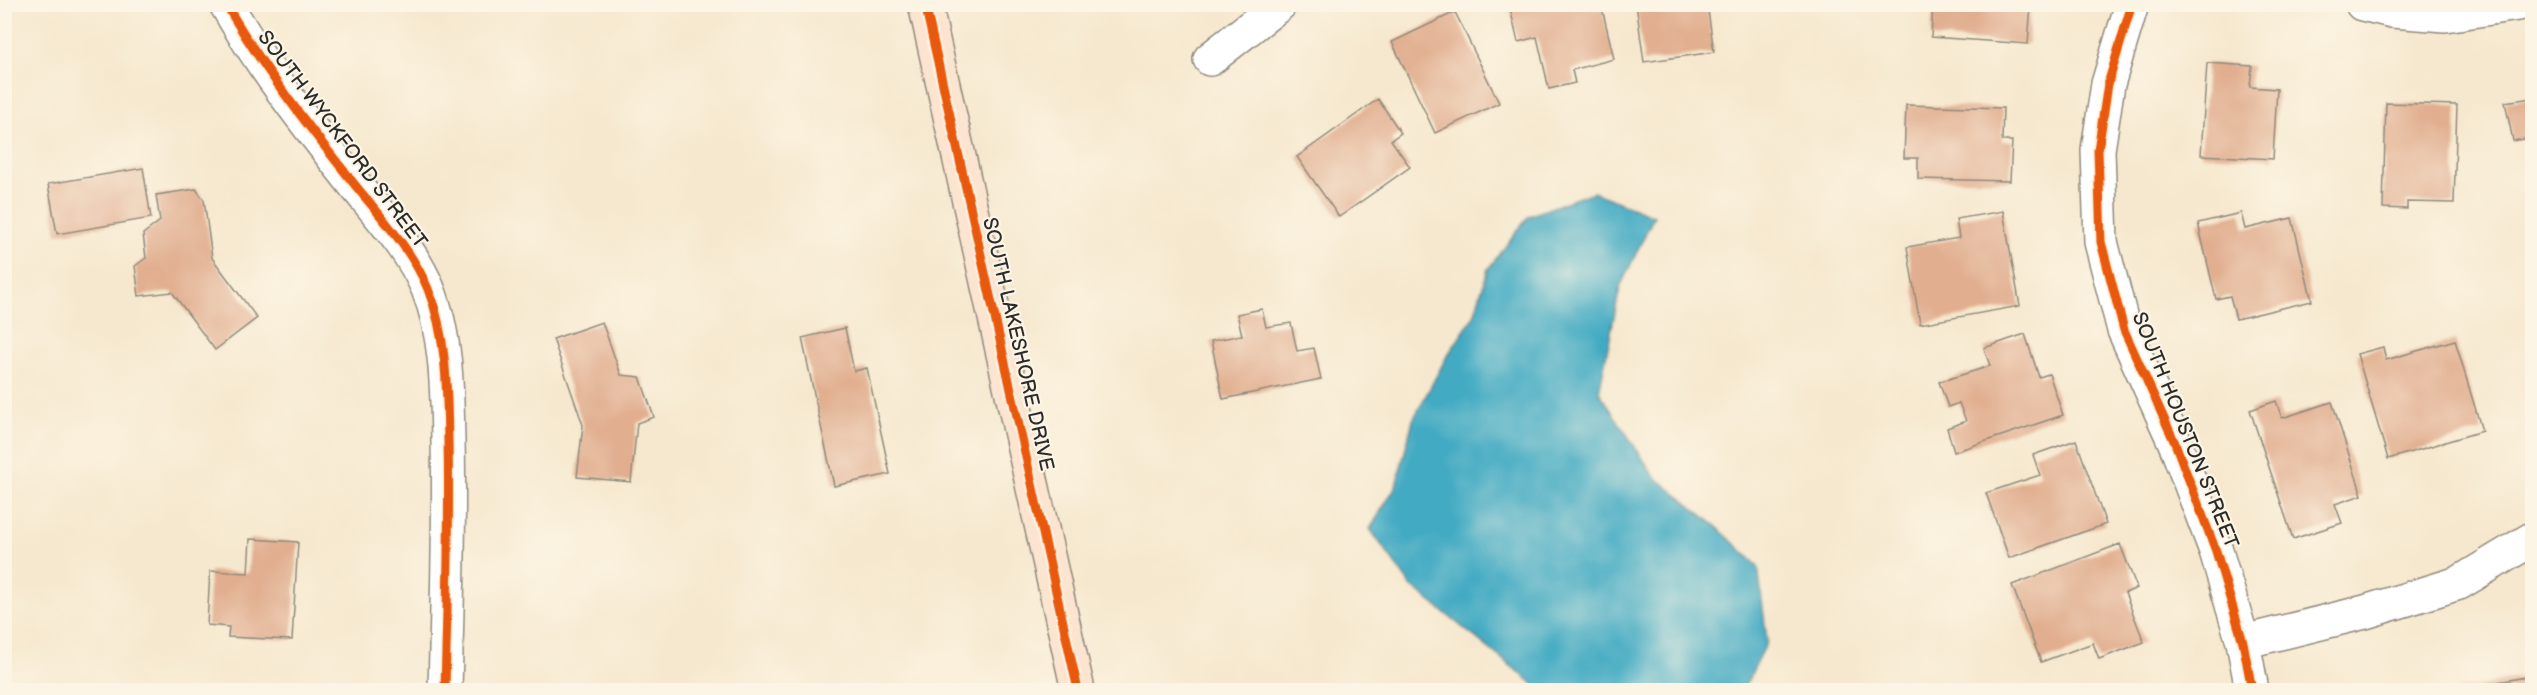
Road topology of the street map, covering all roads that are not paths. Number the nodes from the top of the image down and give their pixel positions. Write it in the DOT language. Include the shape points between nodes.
graph roads {
  1 [pos="226,4"];
  2 [pos="925,4"];
  3 [pos="1280,4"];
  4 [pos="2132,4"];
  5 [pos="2362,4"];
  6 [pos="2518,4"];
  7 [pos="1210,59"];
  8 [pos="2532,539"];
  9 [pos="2243,642"];
  10 [pos="445,690"];
  11 [pos="1078,690"];
  12 [pos="2252,690"];
  1 -- 10 [label="street, SOUTH WYCKFORD STREET" via="248,44 402,244 428,288 439,327 447,384"];
  2 -- 11 [label="street, SOUTH LAKESHORE DRIVE"];
  3 -- 7 [label="street"];
  4 -- 9 [label="street, SOUTH HOUSTON STREET" via="2108,84 2098,150 2101,242 2124,330 2175,443 2216,551"];
  5 -- 6 [label="street" via="2445,15"];
  8 -- 9 [label="street" via="2459,583 2365,612"];
  9 -- 12 [label="street, SOUTH HOUSTON STREET"];
}
